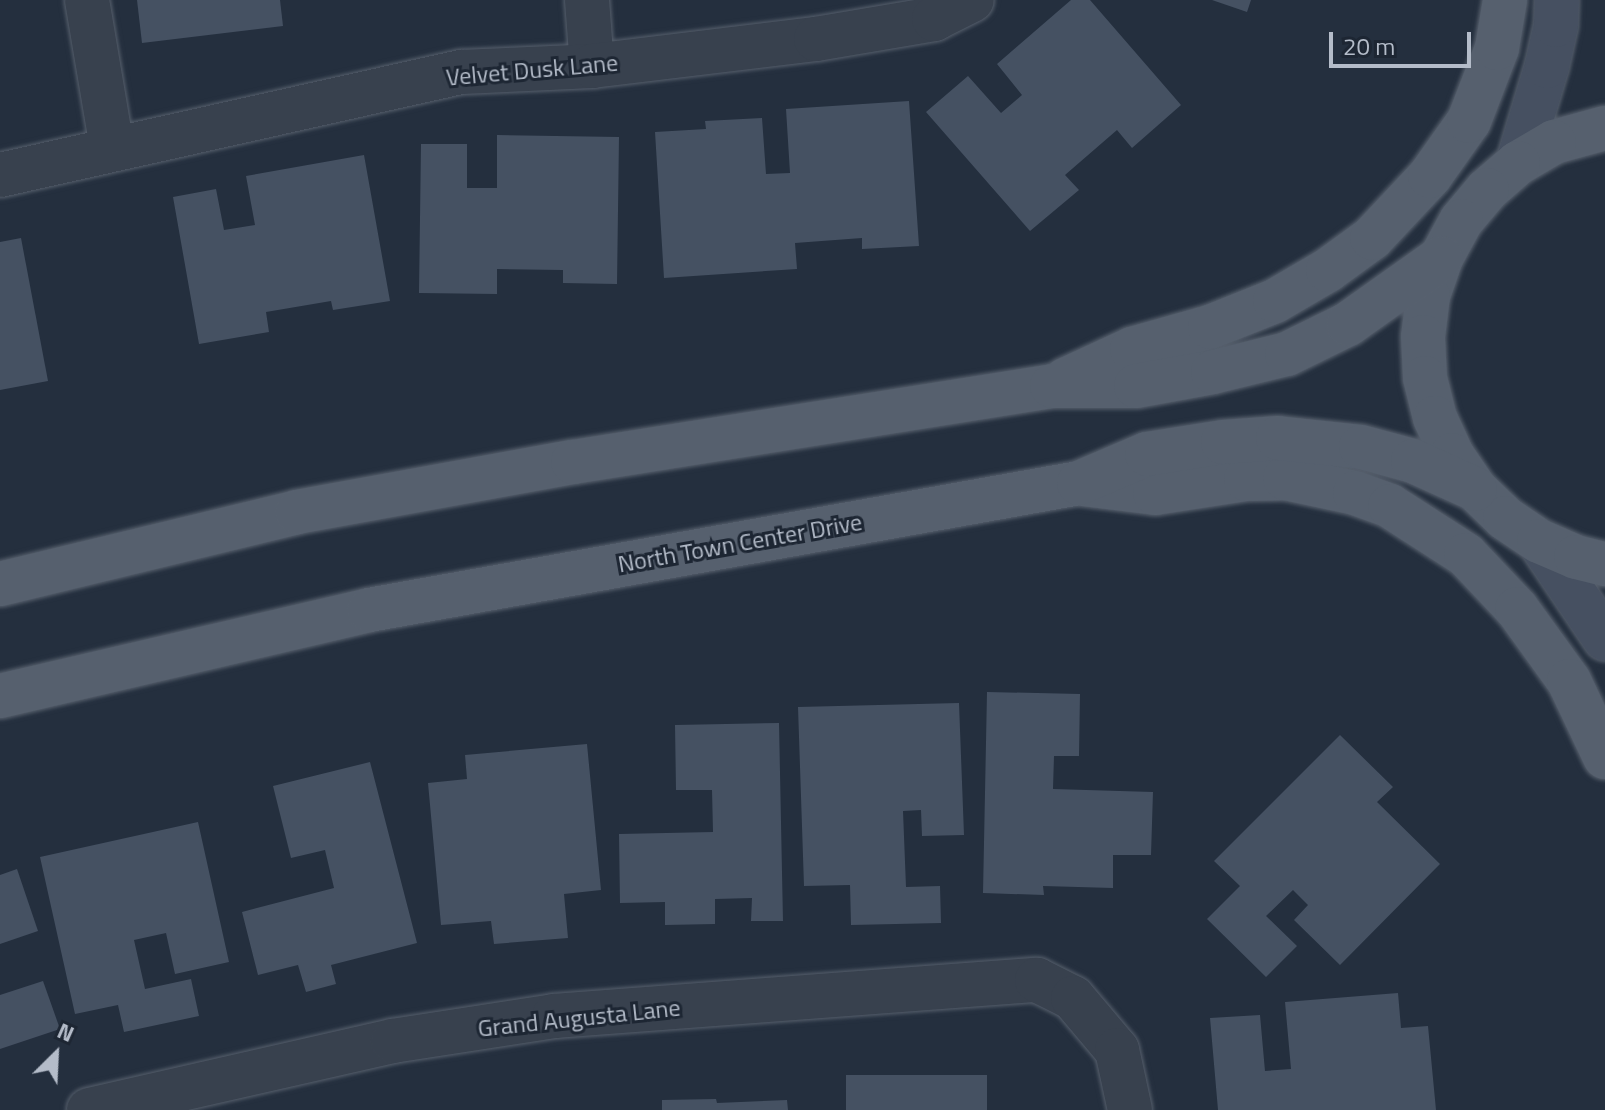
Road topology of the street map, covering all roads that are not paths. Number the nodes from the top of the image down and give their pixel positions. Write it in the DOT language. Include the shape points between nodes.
graph roads {
  1 [pos="87,0"];
  2 [pos="587,0"];
  3 [pos="972,0"];
  4 [pos="1505,0"];
  5 [pos="1557,0"];
  6 [pos="592,66"];
  7 [pos="1605,128"];
  8 [pos="112,148"];
  9 [pos="1518,163"];
  10 [pos="0,175"];
  11 [pos="1441,258"];
  12 [pos="1052,386"];
  13 [pos="1079,483"];
  14 [pos="1475,489"];
  15 [pos="1539,541"];
  16 [pos="1605,564"];
  17 [pos="0,584"];
  18 [pos="1605,639"];
  19 [pos="0,696"];
  20 [pos="1605,757"];
  21 [pos="89,1110"];
  22 [pos="1130,1110"];
  1 -- 8 [label="street"];
  2 -- 6 [label="street"];
  3 -- 6 [label="street, Velvet Dusk Lane" via="934,19"];
  4 -- 12 [label="main road" via="1497,48 1469,121 1430,176 1372,238 1275,301 1132,349"];
  5 -- 9 [label="main road" via="1547,66"];
  6 -- 8 [label="street, Velvet Dusk Lane" via="462,72"];
  7 -- 9 [label="main road" via="1554,142"];
  8 -- 10 [label="street, Velvet Dusk Lane"];
  9 -- 11 [label="main road" via="1461,221"];
  11 -- 12 [label="main road" via="1348,324 1287,354 1136,386"];
  11 -- 14 [label="main road" via="1428,296 1425,378 1446,443"];
  12 -- 17 [label="main road" via="297,512"];
  13 -- 14 [label="main road, North Town Center Drive" via="1147,454 1278,438 1361,447 1413,461"];
  13 -- 19 [label="main road, North Town Center Drive" via="369,610"];
  13 -- 20 [label="main road" via="1155,493 1285,478 1343,489 1390,506 1466,555 1517,609 1569,681"];
  14 -- 15 [label="main road"];
  15 -- 16 [label="main road"];
  15 -- 18 [label="main road"];
  21 -- 22 [label="street, Grand Augusta Lane" via="393,1041 554,1016 1037,980 1073,998 1117,1050"];
}
